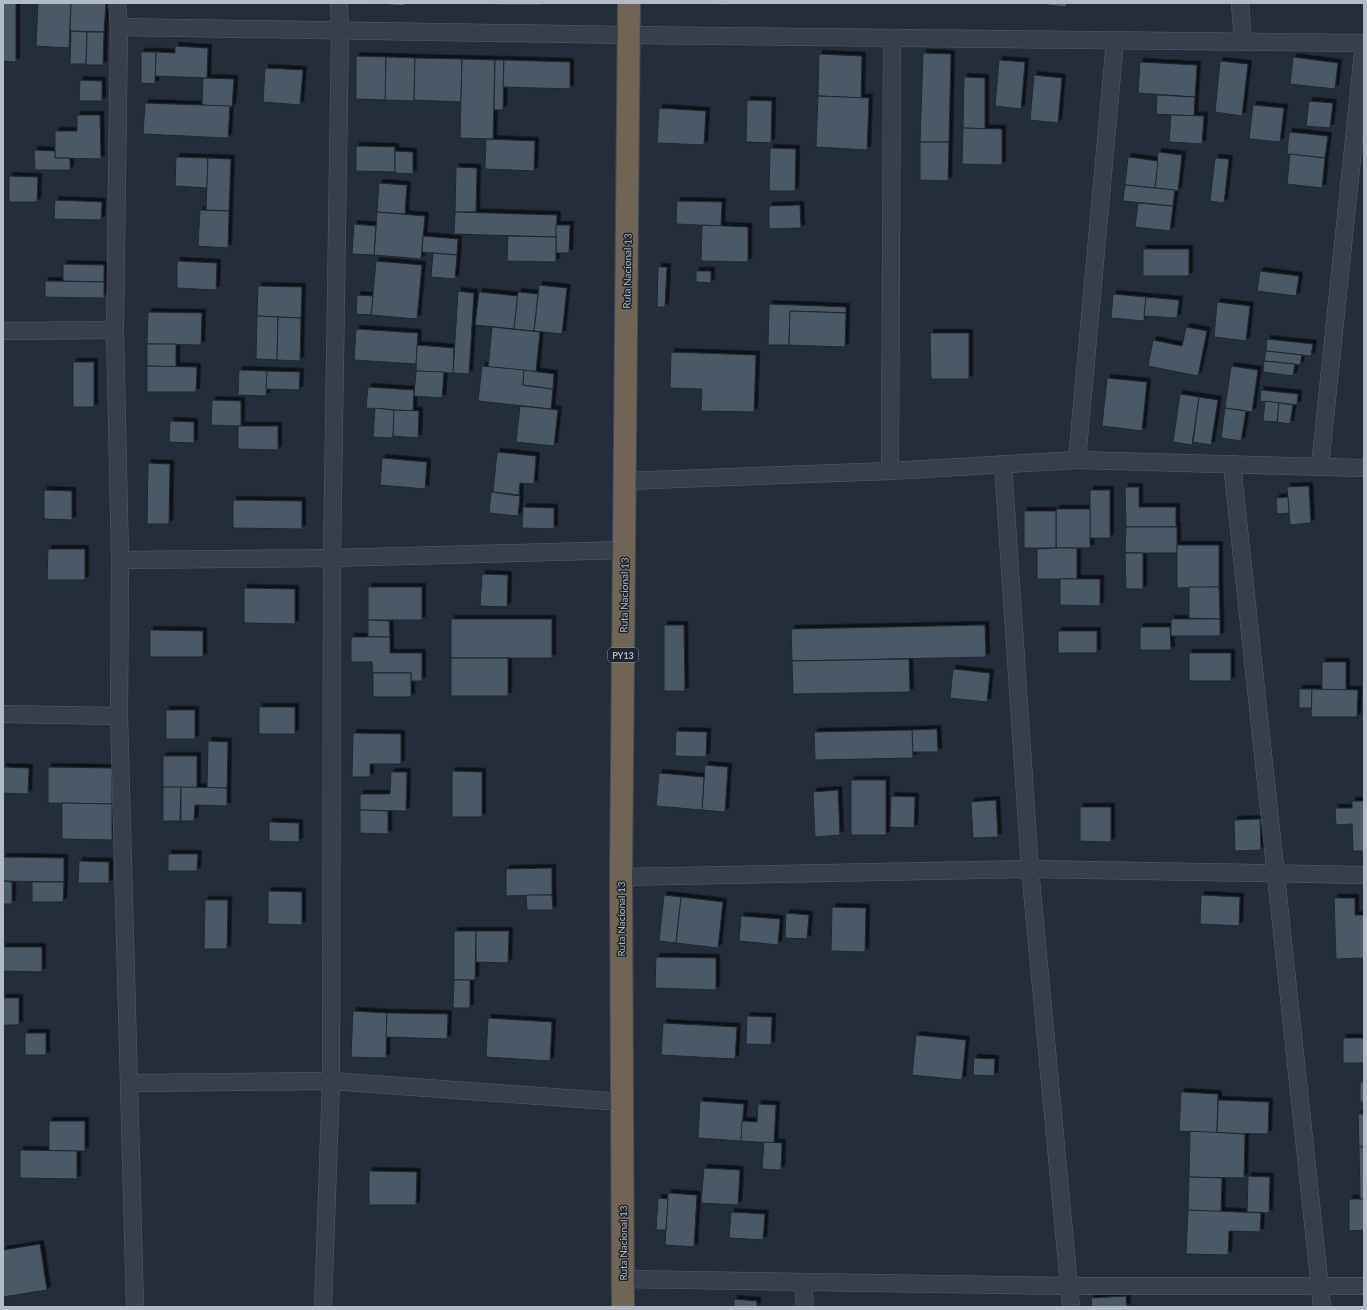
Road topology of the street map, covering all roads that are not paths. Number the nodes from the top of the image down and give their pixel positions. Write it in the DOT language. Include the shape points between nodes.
graph roads {
  1 [pos="117,3"];
  2 [pos="339,3"];
  3 [pos="629,3"];
  4 [pos="1240,3"];
  5 [pos="119,27"];
  6 [pos="340,31"];
  7 [pos="629,35"];
  8 [pos="892,38"];
  9 [pos="1115,41"];
  10 [pos="1243,42"];
  11 [pos="1364,43"];
  12 [pos="115,330"];
  13 [pos="3,332"];
  14 [pos="1077,460"];
  15 [pos="1003,464"];
  16 [pos="1232,464"];
  17 [pos="1320,466"];
  18 [pos="1364,468"];
  19 [pos="890,471"];
  20 [pos="625,481"];
  21 [pos="624,550"];
  22 [pos="332,558"];
  23 [pos="120,560"];
  24 [pos="3,714"];
  25 [pos="119,716"];
  26 [pos="1030,869"];
  27 [pos="1276,874"];
  28 [pos="1364,875"];
  29 [pos="621,877"];
  30 [pos="330,1081"];
  31 [pos="129,1083"];
  32 [pos="622,1102"];
  33 [pos="623,1279"];
  34 [pos="803,1282"];
  35 [pos="1069,1286"];
  36 [pos="1321,1286"];
  37 [pos="1364,1286"];
  38 [pos="135,1307"];
  39 [pos="324,1307"];
  40 [pos="623,1307"];
  41 [pos="805,1307"];
  42 [pos="1071,1307"];
  43 [pos="1322,1307"];
  1 -- 5 [label="street"];
  2 -- 6 [label="street"];
  3 -- 7 [label="highway, Ruta Nacional 13 / PY13"];
  4 -- 10 [label="street"];
  5 -- 6 [label="street"];
  5 -- 12 [label="street"];
  6 -- 7 [label="street"];
  6 -- 22 [label="street"];
  7 -- 8 [label="street"];
  7 -- 20 [label="highway, Ruta Nacional 13 / PY13"];
  8 -- 9 [label="street"];
  8 -- 19 [label="street"];
  9 -- 10 [label="street"];
  9 -- 14 [label="street"];
  10 -- 11 [label="street"];
  11 -- 17 [label="street"];
  12 -- 13 [label="street"];
  12 -- 23 [label="street"];
  14 -- 15 [label="street"];
  14 -- 16 [label="street"];
  15 -- 19 [label="street"];
  15 -- 26 [label="street"];
  16 -- 17 [label="street"];
  16 -- 27 [label="street"];
  17 -- 18 [label="street"];
  19 -- 20 [label="street"];
  20 -- 21 [label="highway, Ruta Nacional 13 / PY13"];
  21 -- 22 [label="street"];
  21 -- 29 [label="highway, Ruta Nacional 13 / PY13"];
  22 -- 23 [label="street"];
  22 -- 30 [label="street"];
  23 -- 25 [label="street"];
  24 -- 25 [label="street"];
  25 -- 31 [label="street"];
  26 -- 27 [label="street"];
  26 -- 29 [label="street"];
  26 -- 35 [label="street"];
  27 -- 28 [label="street"];
  27 -- 36 [label="street"];
  29 -- 32 [label="highway, Ruta Nacional 13 / PY13"];
  30 -- 31 [label="street"];
  30 -- 32 [label="street"];
  30 -- 39 [label="street"];
  31 -- 38 [label="street"];
  32 -- 33 [label="highway, Ruta Nacional 13 / PY13"];
  33 -- 34 [label="street"];
  33 -- 40 [label="highway, Ruta Nacional 13 / PY13"];
  34 -- 35 [label="street"];
  34 -- 41 [label="street"];
  35 -- 36 [label="street"];
  35 -- 42 [label="street"];
  36 -- 37 [label="street"];
  36 -- 43 [label="street"];
}
